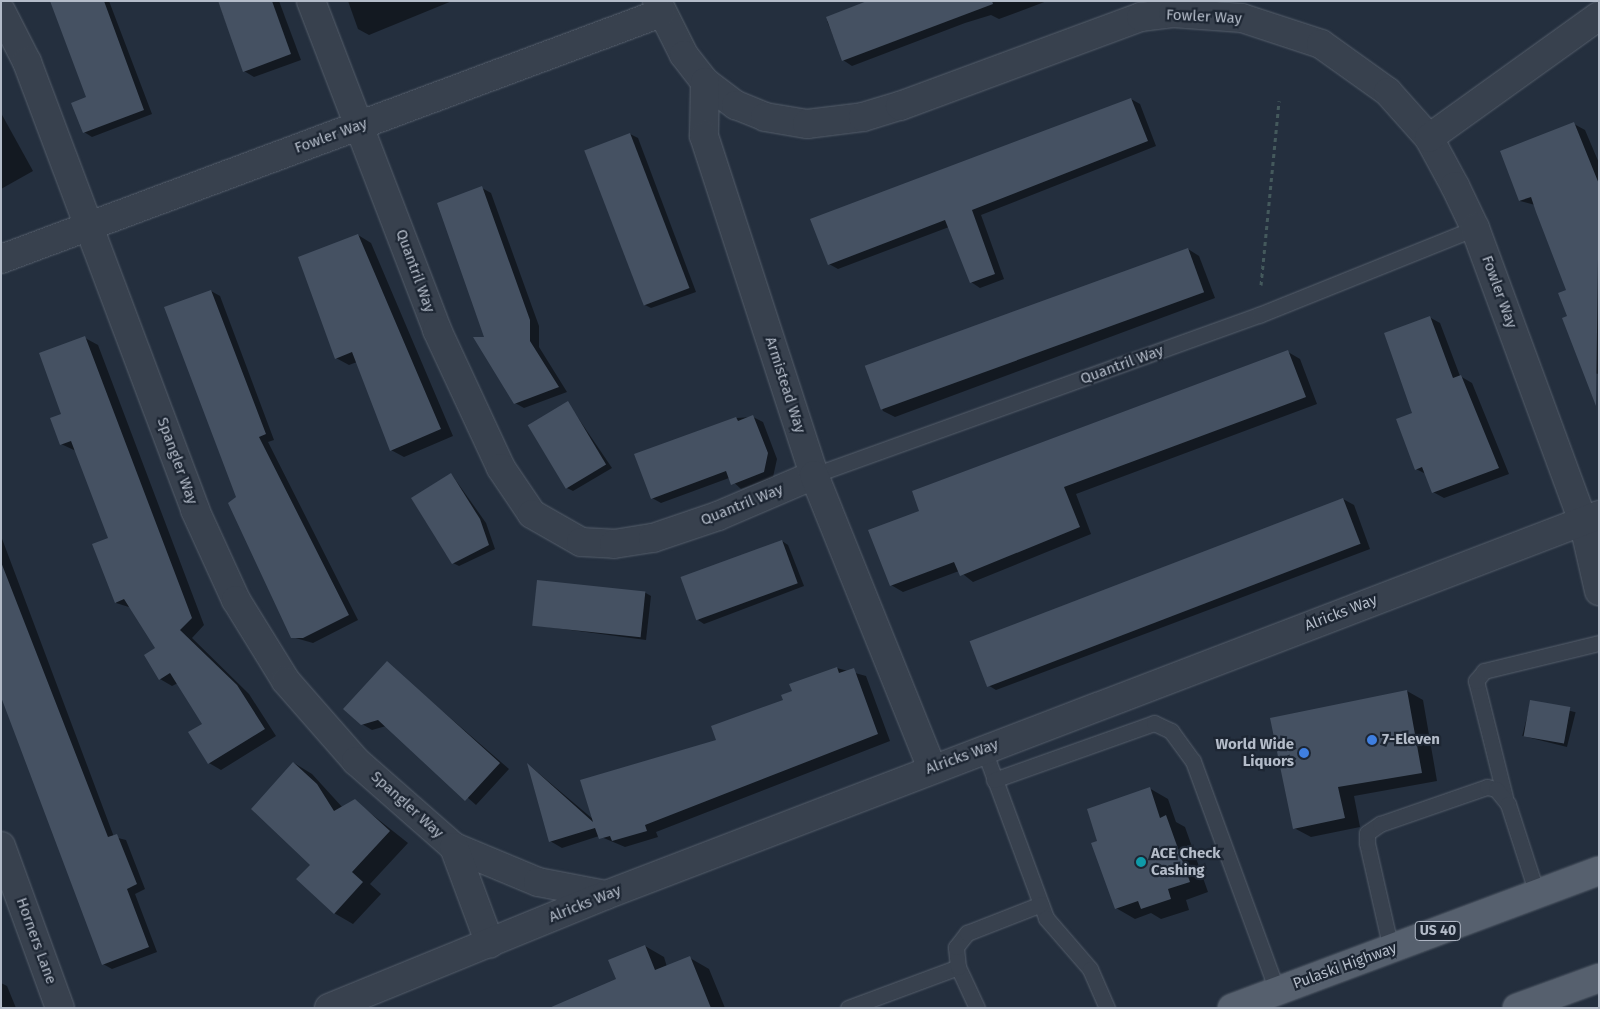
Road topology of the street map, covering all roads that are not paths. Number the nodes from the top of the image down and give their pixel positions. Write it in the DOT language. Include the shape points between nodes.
graph roads {
  1 [pos="311,1"];
  2 [pos="659,7"];
  3 [pos="1140,9"];
  4 [pos="1,11"];
  5 [pos="1599,16"];
  6 [pos="705,82"];
  7 [pos="362,125"];
  8 [pos="1429,138"];
  9 [pos="90,226"];
  10 [pos="1475,228"];
  11 [pos="1,260"];
  12 [pos="814,475"];
  13 [pos="1591,518"];
  14 [pos="1599,591"];
  15 [pos="1599,643"];
  16 [pos="984,750"];
  17 [pos="932,768"];
  18 [pos="994,780"];
  19 [pos="1505,797"];
  20 [pos="1,846"];
  21 [pos="454,847"];
  22 [pos="1599,871"];
  23 [pos="606,894"];
  24 [pos="1537,894"];
  25 [pos="1041,904"];
  26 [pos="490,944"];
  27 [pos="1391,949"];
  28 [pos="958,967"];
  29 [pos="1599,978"];
  30 [pos="1277,991"];
  31 [pos="60,1008"];
  32 [pos="329,1008"];
  33 [pos="848,1008"];
  34 [pos="977,1008"];
  35 [pos="1107,1008"];
  36 [pos="1232,1008"];
  37 [pos="1517,1008"];
  1 -- 7 [label="street, Quantril Way"];
  2 -- 6 [label="street"];
  2 -- 7 [label="street, Fowler Way"];
  3 -- 6 [label="street, Fowler Way" via="900,106 836,122 807,124 765,117 736,105"];
  3 -- 8 [label="street, Fowler Way" via="1242,18 1288,30 1361,70 1388,92"];
  4 -- 9 [label="street, Spangler Way" via="27,62"];
  5 -- 8 [label="street"];
  6 -- 12 [label="street, Armistead Way" via="704,136"];
  7 -- 9 [label="street, Fowler Way"];
  7 -- 12 [label="street, Quantril Way" via="437,330 488,443 515,494 532,514 581,542 614,544 653,538 718,516"];
  8 -- 10 [label="street, Fowler Way"];
  9 -- 11 [label="street, Fowler Way"];
  9 -- 21 [label="street, Spangler Way" via="195,510 236,600 286,681 330,734"];
  10 -- 12 [label="lane, Quantril Way" via="1259,315"];
  10 -- 13 [label="street, Fowler Way"];
  12 -- 17 [label="street, Armistead Way"];
  13 -- 14 [label="street, Fowler Way"];
  13 -- 16 [label="street, Alricks Way"];
  15 -- 19 [label="lane" via="1484,671 1476,681"];
  16 -- 17 [label="street, Alricks Way"];
  16 -- 18 [label="lane"];
  17 -- 23 [label="street, Alricks Way"];
  18 -- 25 [label="lane"];
  18 -- 30 [label="lane" via="1154,724 1171,731 1193,760"];
  19 -- 24 [label="lane"];
  19 -- 27 [label="lane" via="1487,787 1380,824 1367,833"];
  20 -- 31 [label="street, Horners Lane"];
  21 -- 23 [label="street, Spangler Way" via="538,882"];
  21 -- 26 [label="street, Spangler Way"];
  22 -- 24 [label="main road, Pulaski Highway / US 40"];
  23 -- 26 [label="street, Alricks Way"];
  24 -- 27 [label="main road, Pulaski Highway / US 40"];
  25 -- 28 [label="lane" via="967,933 956,947"];
  25 -- 35 [label="lane" via="1046,918 1090,969"];
  26 -- 32 [label="street, Alricks Way"];
  27 -- 30 [label="main road, Pulaski Highway / US 40"];
  28 -- 33 [label="lane"];
  28 -- 34 [label="lane"];
  29 -- 37 [label="main road"];
  30 -- 36 [label="main road, Pulaski Highway / US 40"];
}
